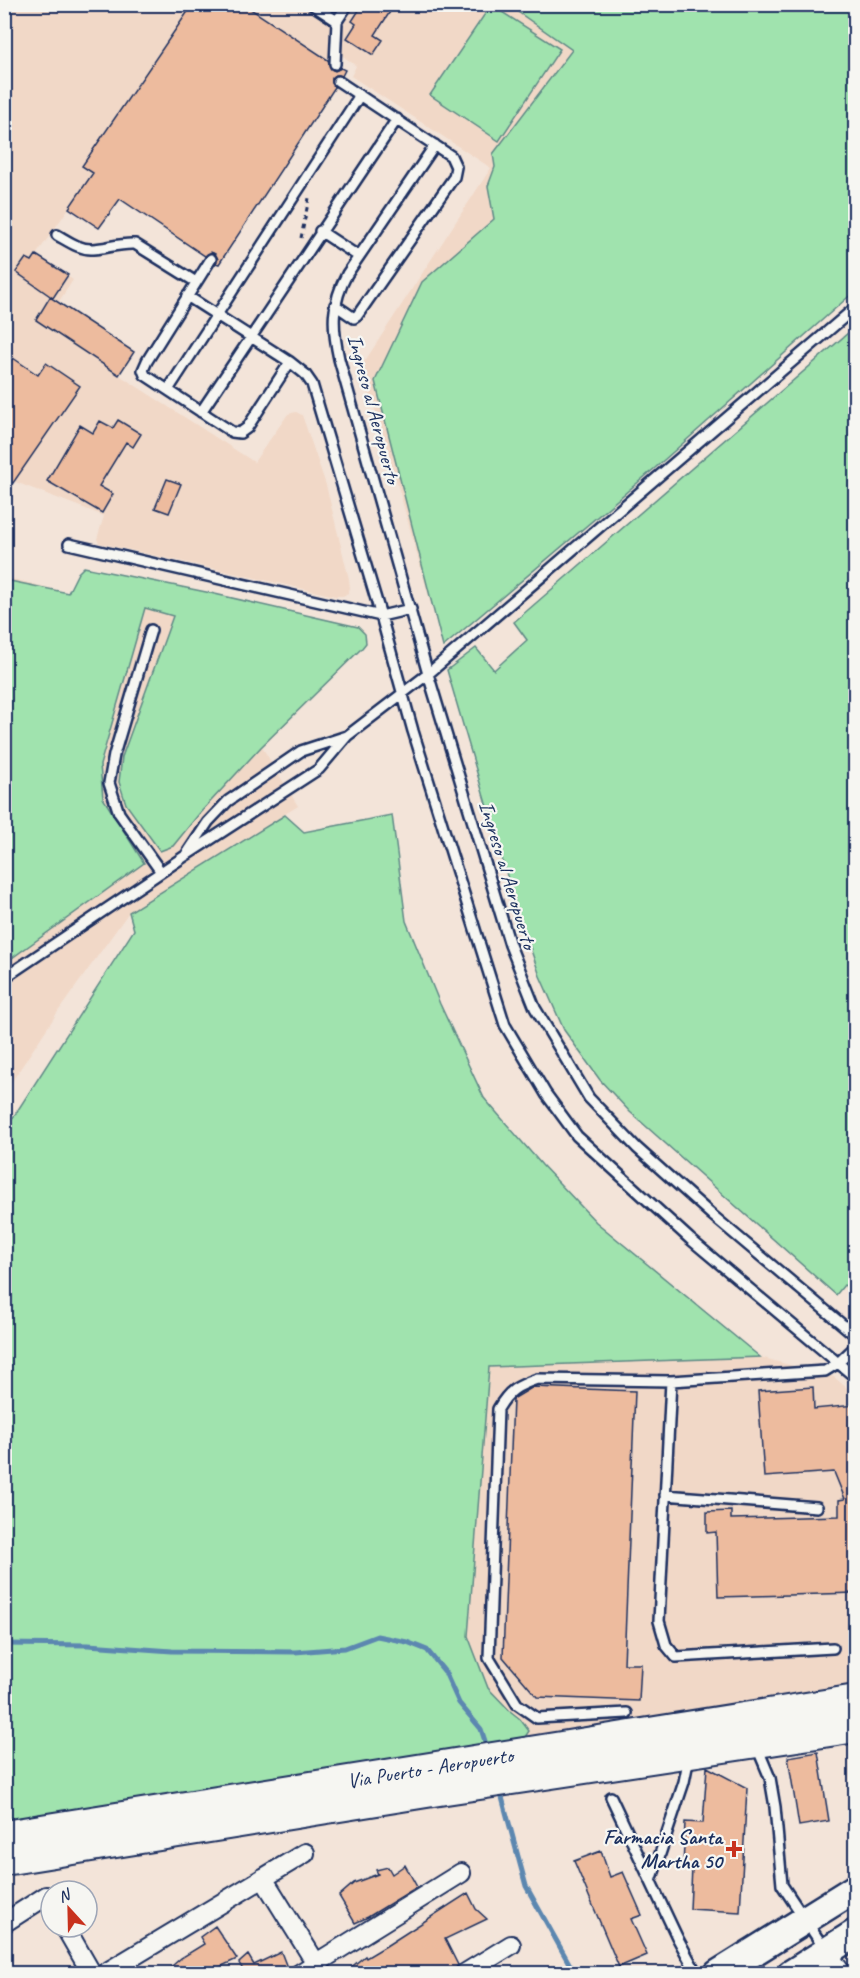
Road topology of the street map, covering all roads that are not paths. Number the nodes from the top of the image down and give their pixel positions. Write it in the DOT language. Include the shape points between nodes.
graph roads {
  1 [pos="311,4"];
  2 [pos="348,4"];
  3 [pos="337,21"];
  4 [pos="335,64"];
  5 [pos="338,81"];
  6 [pos="360,95"];
  7 [pos="397,119"];
  8 [pos="435,145"];
  9 [pos="320,231"];
  10 [pos="57,235"];
  11 [pos="357,256"];
  12 [pos="211,259"];
  13 [pos="196,282"];
  14 [pos="188,296"];
  15 [pos="335,305"];
  16 [pos="855,307"];
  17 [pos="217,315"];
  18 [pos="251,336"];
  19 [pos="290,362"];
  20 [pos="168,390"];
  21 [pos="201,412"];
  22 [pos="69,544"];
  23 [pos="411,609"];
  24 [pos="381,616"];
  25 [pos="151,630"];
  26 [pos="428,674"];
  27 [pos="402,696"];
  28 [pos="347,736"];
  29 [pos="185,856"];
  30 [pos="161,872"];
  31 [pos="4,978"];
  32 [pos="855,1336"];
  33 [pos="855,1346"];
  34 [pos="838,1363"];
  35 [pos="855,1378"];
  36 [pos="671,1381"];
  37 [pos="665,1495"];
  38 [pos="818,1507"];
  39 [pos="833,1648"];
  40 [pos="855,1700"];
  41 [pos="627,1713"];
  42 [pos="855,1727"];
  43 [pos="754,1742"];
  44 [pos="691,1752"];
  45 [pos="544,1762"];
  46 [pos="437,1778"];
  47 [pos="612,1797"];
  48 [pos="4,1836"];
  49 [pos="305,1852"];
  50 [pos="4,1860"];
  51 [pos="462,1873"];
  52 [pos="263,1878"];
  53 [pos="651,1881"];
  54 [pos="855,1888"];
  55 [pos="39,1900"];
  56 [pos="804,1920"];
  57 [pos="4,1923"];
  58 [pos="855,1933"];
  59 [pos="72,1939"];
  60 [pos="511,1945"];
  61 [pos="826,1951"];
  62 [pos="319,1968"];
  63 [pos="92,1974"];
  64 [pos="104,1974"];
  65 [pos="299,1974"];
  66 [pos="464,1974"];
  67 [pos="697,1974"];
  68 [pos="718,1974"];
  69 [pos="791,1974"];
  70 [pos="842,1974"];
  1 -- 3 [label="lane"];
  2 -- 3 [label="lane"];
  3 -- 4 [label="lane"];
  5 -- 6 [label="lane"];
  6 -- 7 [label="lane"];
  6 -- 17 [label="lane"];
  7 -- 8 [label="lane"];
  7 -- 9 [label="lane"];
  8 -- 11 [label="lane"];
  8 -- 15 [label="lane" via="453,159 454,177 357,316 350,317"];
  9 -- 11 [label="lane"];
  9 -- 18 [label="lane"];
  10 -- 13 [label="lane" via="85,249 135,244"];
  11 -- 15 [label="lane" via="338,290"];
  12 -- 13 [label="lane"];
  13 -- 14 [label="lane"];
  14 -- 17 [label="lane"];
  14 -- 20 [label="lane" via="144,365 148,378"];
  15 -- 23 [label="lane, Ingreso al Aeropuerto" via="339,358"];
  16 -- 26 [label="lane"];
  17 -- 18 [label="lane"];
  17 -- 20 [label="lane"];
  18 -- 19 [label="lane"];
  18 -- 21 [label="lane"];
  19 -- 21 [label="lane" via="240,433"];
  19 -- 24 [label="lane" via="312,384"];
  20 -- 21 [label="lane"];
  22 -- 24 [label="lane"];
  23 -- 24 [label="lane"];
  23 -- 26 [label="lane, Ingreso al Aeropuerto"];
  24 -- 27 [label="lane"];
  25 -- 30 [label="lane" via="109,783 119,813"];
  26 -- 27 [label="lane"];
  26 -- 32 [label="lane, Ingreso al Aeropuerto" via="510,945 535,1008 589,1098 637,1148"];
  27 -- 28 [label="lane"];
  27 -- 34 [label="lane" via="505,1025 546,1094 577,1136 620,1176"];
  28 -- 29 [label="lane" via="319,769"];
  28 -- 29 [label="lane" via="301,751 228,801"];
  29 -- 30 [label="lane"];
  30 -- 31 [label="lane"];
  33 -- 34 [label="lane"];
  34 -- 35 [label="lane"];
  34 -- 36 [label="lane" via="825,1371"];
  36 -- 37 [label="lane"];
  36 -- 41 [label="lane" via="537,1379 508,1393 498,1409 489,1658 517,1704 537,1718"];
  37 -- 38 [label="lane"];
  37 -- 39 [label="lane" via="659,1621 666,1645 676,1657"];
  40 -- 45 [label="main road, Via Puerto - Aeropuerto"];
  42 -- 43 [label="main road, Via Puerto - Aeropuerto"];
  43 -- 44 [label="main road, Via Puerto - Aeropuerto"];
  43 -- 56 [label="lane" via="770,1778 782,1885"];
  44 -- 45 [label="main road, Via Puerto - Aeropuerto"];
  44 -- 53 [label="lane"];
  45 -- 46 [label="main road, Via Puerto - Aeropuerto"];
  46 -- 48 [label="main road, Via Puerto - Aeropuerto"];
  46 -- 50 [label="main road, Via Puerto - Aeropuerto"];
  47 -- 53 [label="lane"];
  49 -- 52 [label="street"];
  51 -- 62 [label="street"];
  52 -- 62 [label="street"];
  52 -- 64 [label="street"];
  53 -- 67 [label="lane"];
  54 -- 56 [label="main road"];
  55 -- 57 [label="street"];
  56 -- 61 [label="lane"];
  56 -- 68 [label="main road"];
  58 -- 61 [label="main road"];
  59 -- 63 [label="street"];
  60 -- 66 [label="street"];
  61 -- 69 [label="main road"];
  61 -- 70 [label="street"];
  62 -- 65 [label="street"];
}
